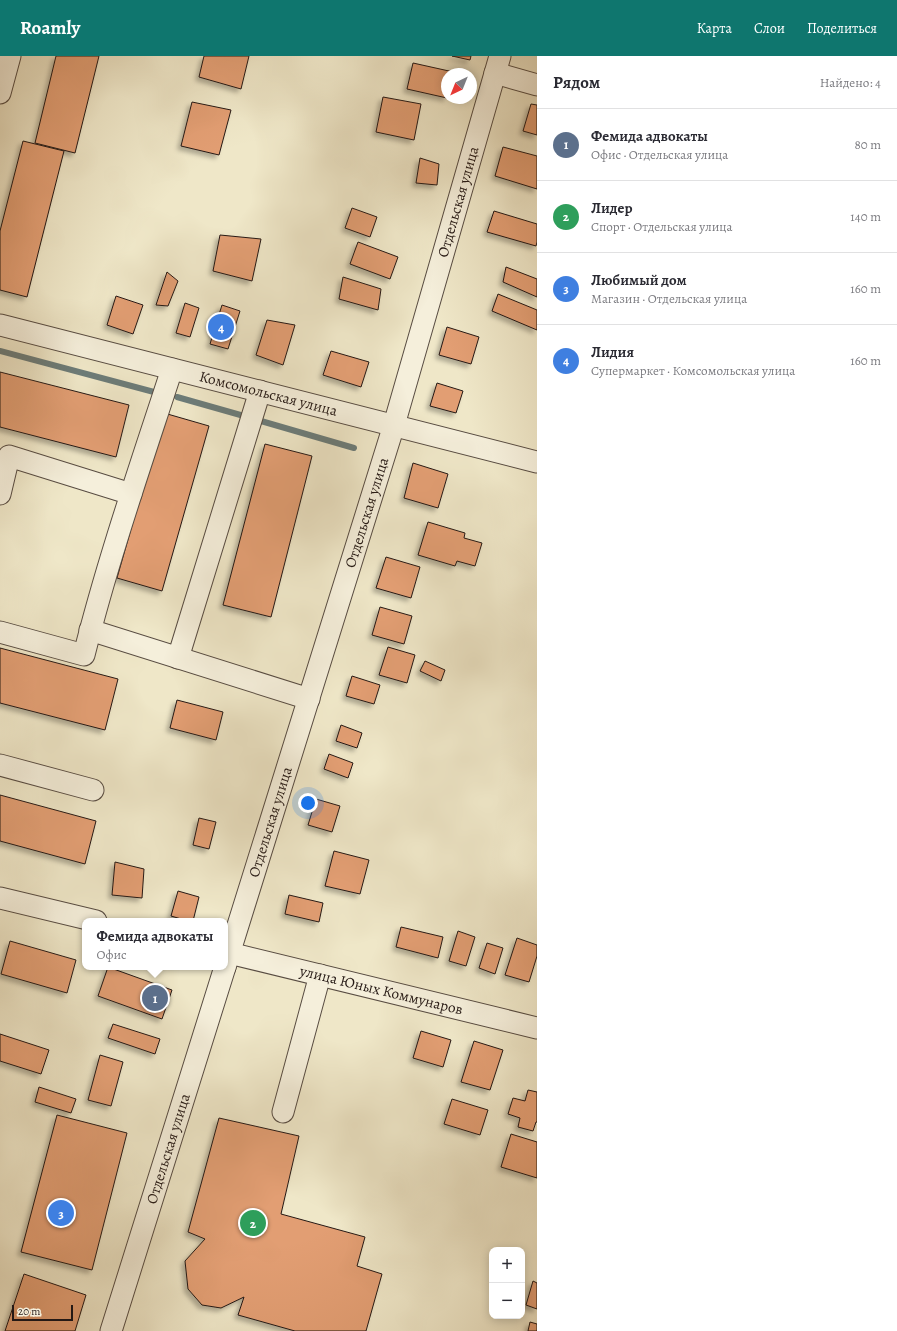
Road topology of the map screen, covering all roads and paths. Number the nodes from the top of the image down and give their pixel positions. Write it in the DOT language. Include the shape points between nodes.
graph roads {
  1 [pos="10,56"];
  2 [pos="497,64"];
  3 [pos="537,85"];
  4 [pos="0,93"];
  5 [pos="0,326"];
  6 [pos="172,368"];
  7 [pos="260,391"];
  8 [pos="394,425"];
  9 [pos="5,455"];
  10 [pos="537,462"];
  11 [pos="0,494"];
  12 [pos="131,494"];
  13 [pos="90,630"];
  14 [pos="0,632"];
  15 [pos="178,658"];
  16 [pos="309,699"];
  17 [pos="0,765"];
  18 [pos="93,790"];
  19 [pos="0,898"];
  20 [pos="83,918"];
  21 [pos="228,954"];
  22 [pos="228,960"];
  23 [pos="223,970"];
  24 [pos="320,975"];
  25 [pos="537,1028"];
  26 [pos="283,1112"];
  27 [pos="111,1331"];
  1 -- 4 [label="street"];
  2 -- 3 [label="street"];
  2 -- 8 [label="street, Отдельская улица"];
  5 -- 6 [label="street, Комсомольская улица"];
  6 -- 7 [label="street, Комсомольская улица"];
  6 -- 12 [label="street"];
  7 -- 8 [label="street, Комсомольская улица"];
  7 -- 15 [label="street"];
  8 -- 10 [label="street, Комсомольская улица"];
  8 -- 16 [label="street, Отдельская улица"];
  9 -- 11 [label="street"];
  9 -- 12 [label="street"];
  12 -- 13 [label="street"];
  13 -- 14 [label="street" via="84,655"];
  13 -- 15 [label="street"];
  15 -- 16 [label="street"];
  16 -- 21 [label="street, Отдельская улица"];
  17 -- 18 [label="street"];
  19 -- 20 [label="street"];
  22 -- 24 [label="street, улица Юных Коммунаров"];
  23 -- 27 [label="street, Отдельская улица"];
  24 -- 25 [label="street, улица Юных Коммунаров"];
  24 -- 26 [label="street"];
}
